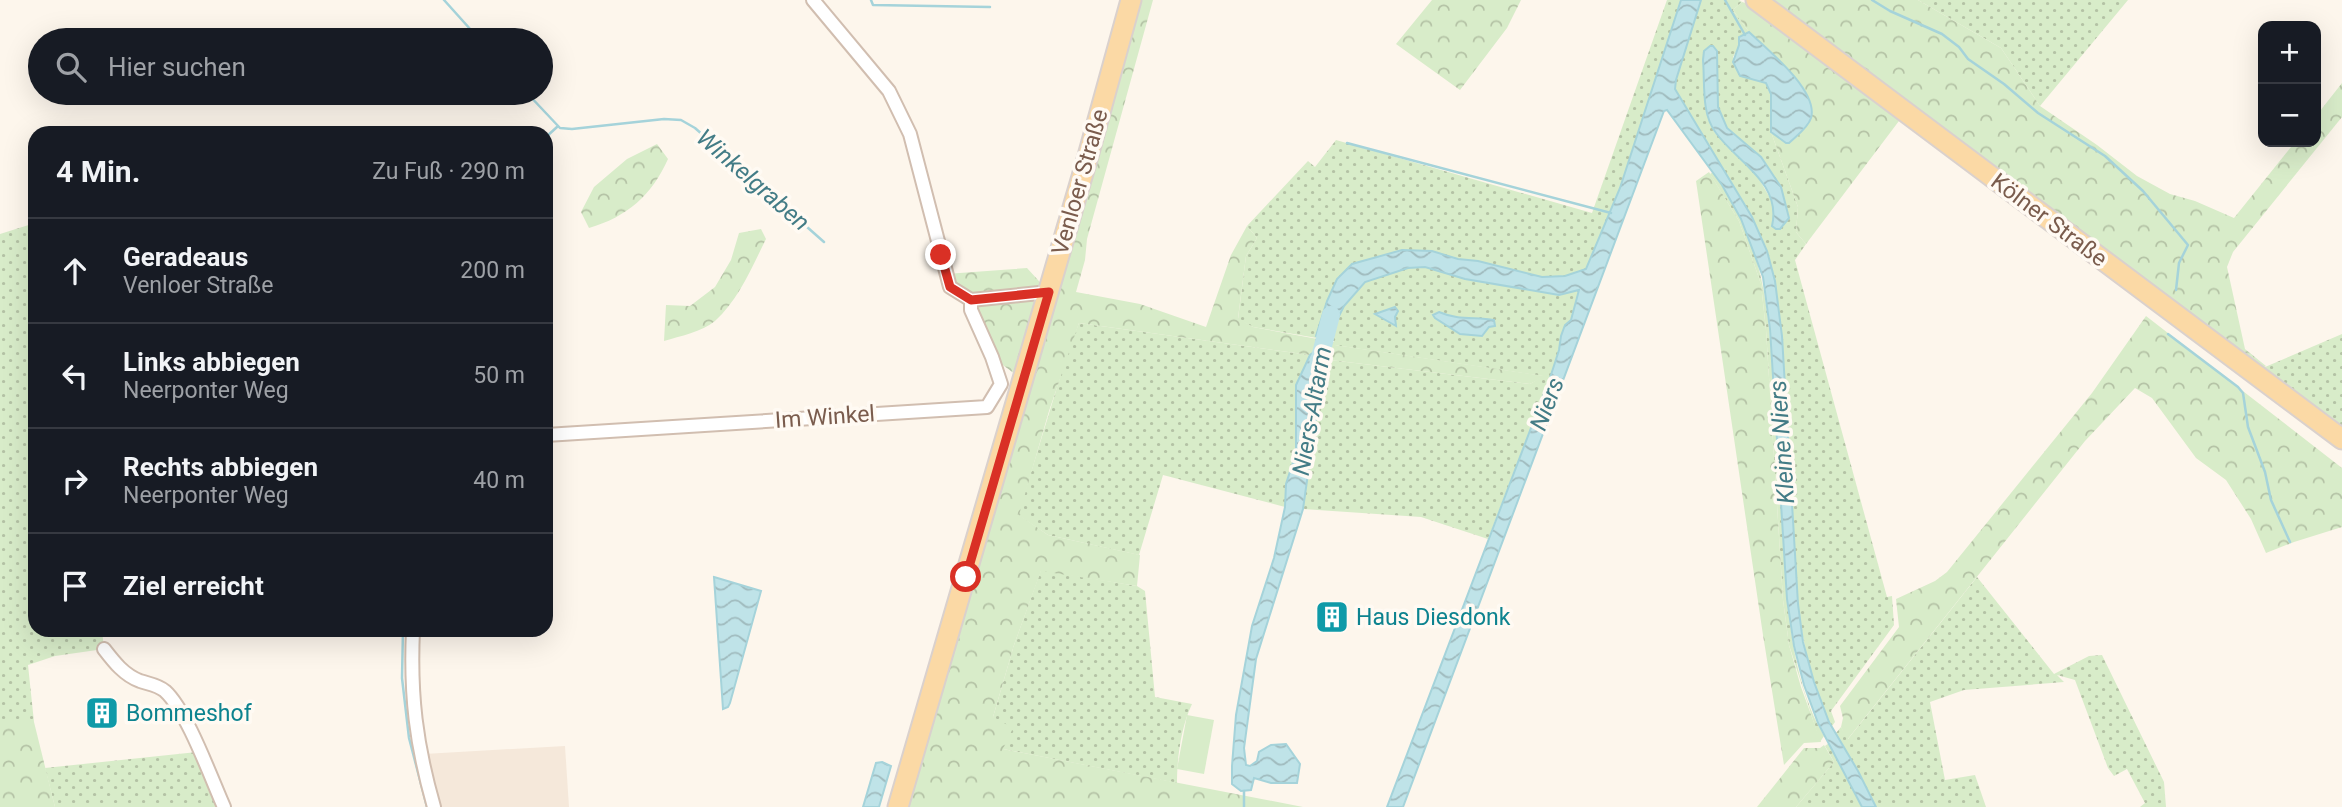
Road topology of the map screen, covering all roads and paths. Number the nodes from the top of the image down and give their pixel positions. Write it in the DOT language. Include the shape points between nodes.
graph roads {
  1 [pos="813,0"];
  2 [pos="1131,0"];
  3 [pos="1756,0"];
  4 [pos="1049,292"];
  5 [pos="971,300"];
  6 [pos="553,435"];
  7 [pos="2342,439"];
  8 [pos="413,637"];
  9 [pos="104,649"];
  10 [pos="224,807"];
  11 [pos="434,807"];
  12 [pos="898,807"];
  1 -- 5 [label="street" via="889,91 909,134 950,287"];
  2 -- 4 [label="main road, Venloer Straße"];
  3 -- 7 [label="main road, Kölner Straße"];
  4 -- 5 [label="street"];
  4 -- 12 [label="main road, Venloer Straße"];
  5 -- 6 [label="street, Im Winkel" via="1001,384 987,407"];
  8 -- 11 [label="street" via="417,741"];
  9 -- 10 [label="street" via="121,670 162,688 170,697"];
}
